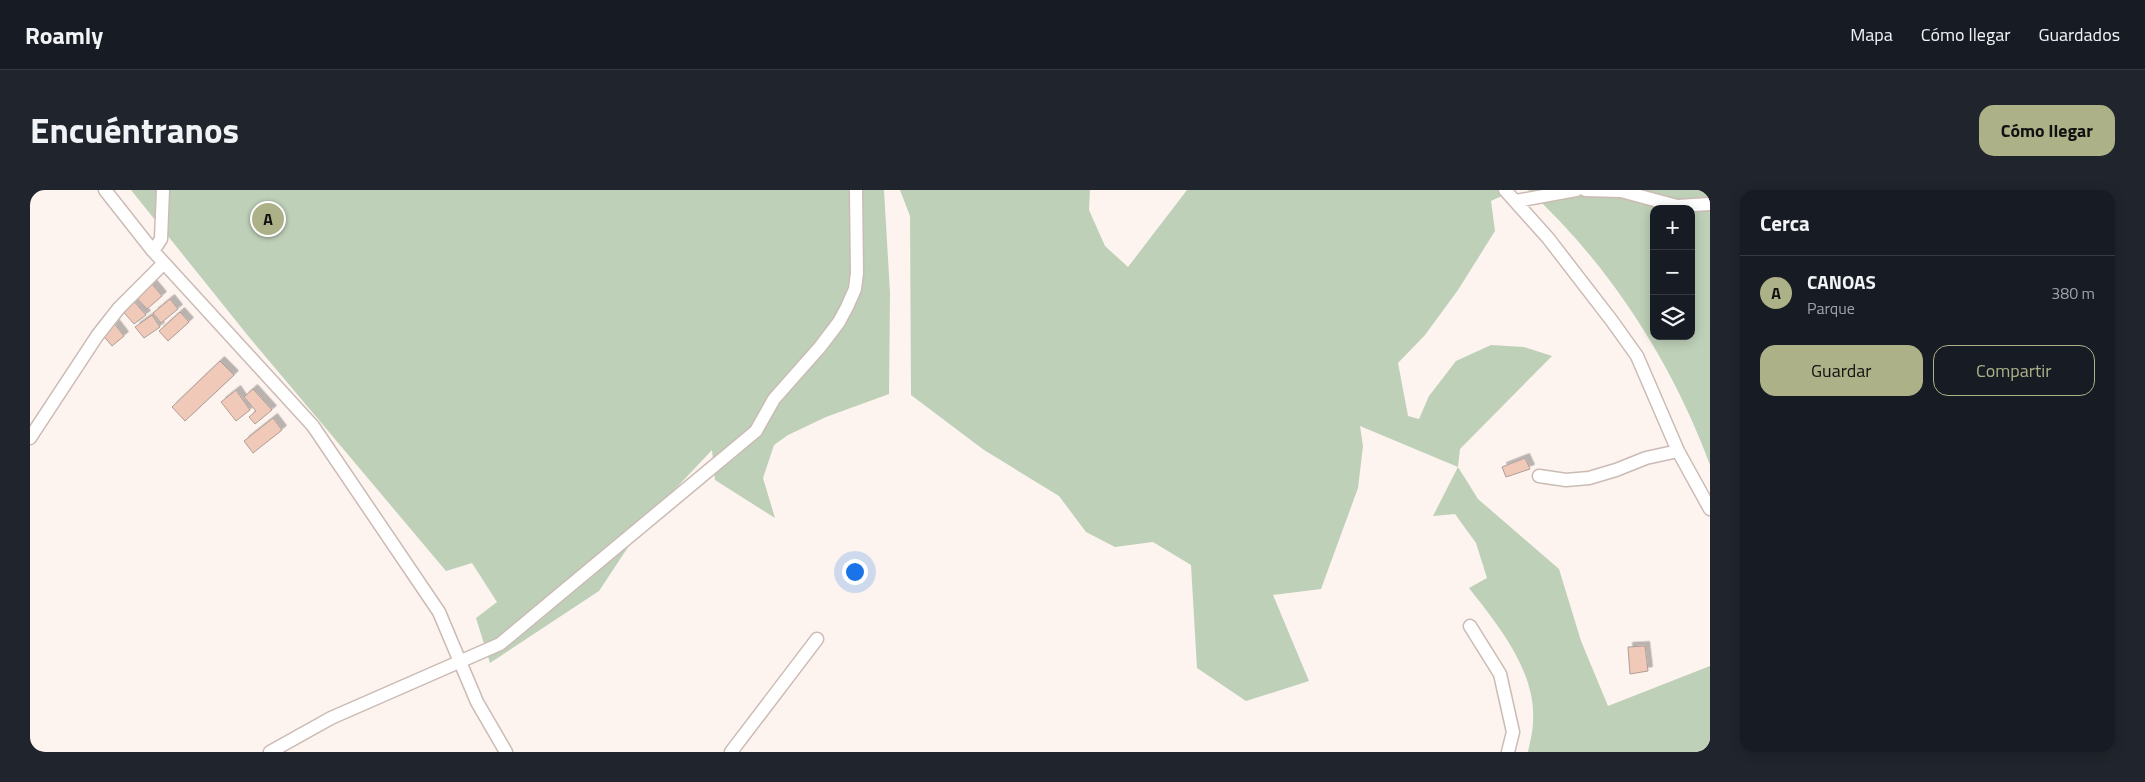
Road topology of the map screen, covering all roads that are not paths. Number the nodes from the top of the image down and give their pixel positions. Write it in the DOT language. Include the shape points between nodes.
graph roads {
  1 [pos="105,190"];
  2 [pos="163,190"];
  3 [pos="856,190"];
  4 [pos="1505,190"];
  5 [pos="1576,190"];
  6 [pos="1585,190"];
  7 [pos="1516,201"];
  8 [pos="1710,204"];
  9 [pos="153,251"];
  10 [pos="164,263"];
  11 [pos="30,438"];
  12 [pos="1678,451"];
  13 [pos="1539,476"];
  14 [pos="1710,509"];
  15 [pos="1470,626"];
  16 [pos="817,639"];
  17 [pos="459,662"];
  18 [pos="270,752"];
  19 [pos="506,752"];
  20 [pos="731,752"];
  21 [pos="1508,752"];
  1 -- 9 [label="street"];
  2 -- 9 [label="street" via="161,239"];
  3 -- 17 [label="street" via="857,273 848,307 820,347 774,399 756,431 500,644"];
  4 -- 7 [label="street"];
  5 -- 7 [label="street"];
  6 -- 8 [label="street" via="1621,192 1677,206"];
  7 -- 12 [label="street" via="1637,356"];
  9 -- 10 [label="street"];
  10 -- 11 [label="street" via="119,308 97,336"];
  10 -- 17 [label="street" via="312,426 439,612"];
  12 -- 13 [label="street" via="1646,458 1589,478 1566,480"];
  12 -- 14 [label="street"];
  15 -- 21 [label="street" via="1500,674 1513,732"];
  16 -- 20 [label="street"];
  17 -- 18 [label="street" via="331,718"];
  17 -- 19 [label="street" via="477,702"];
}
